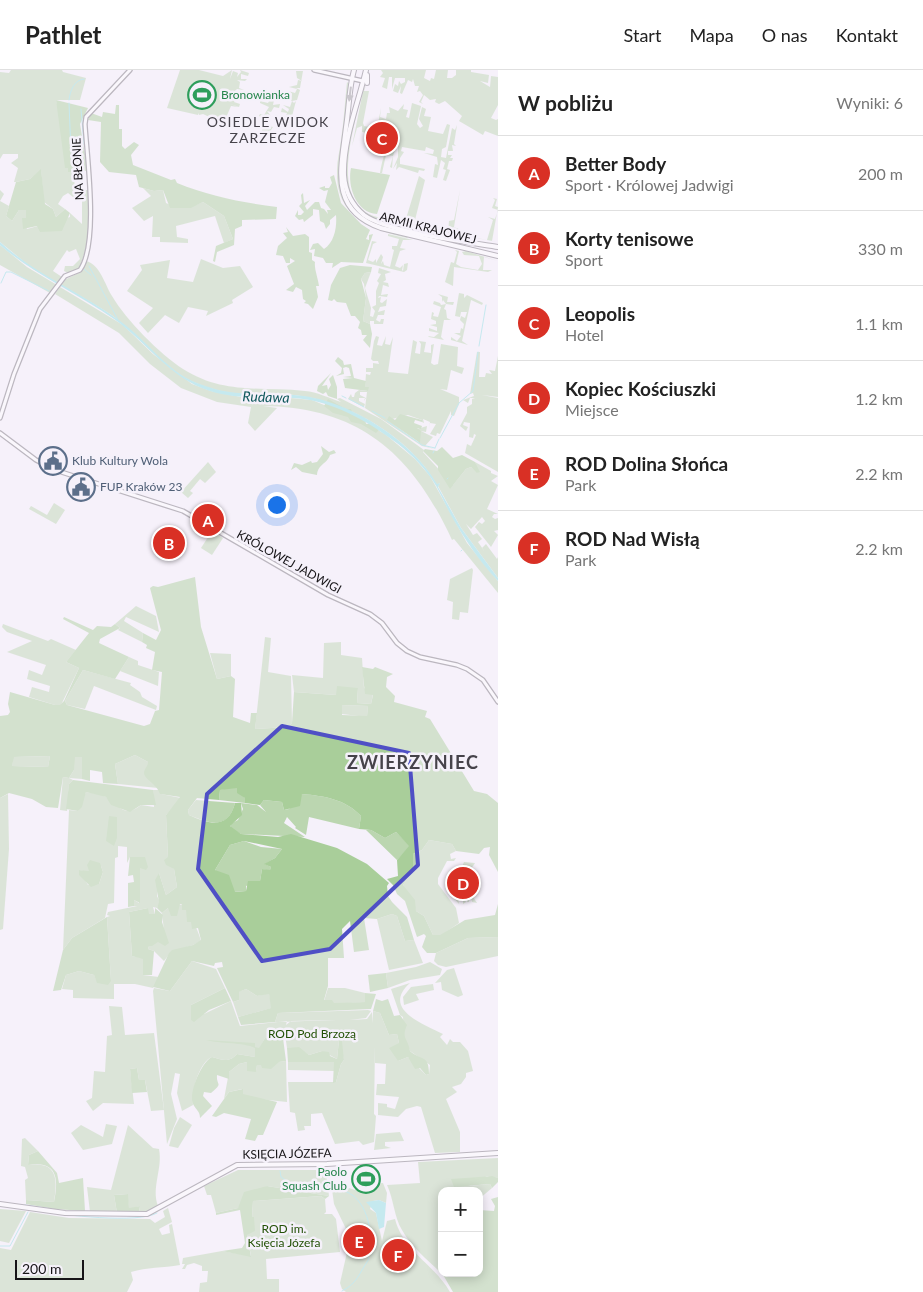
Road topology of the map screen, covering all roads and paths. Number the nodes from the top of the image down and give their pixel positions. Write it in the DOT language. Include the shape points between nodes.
graph roads {
  1 [pos="130,70"];
  2 [pos="314,70"];
  3 [pos="354,70"];
  4 [pos="366,70"];
  5 [pos="352,78"];
  6 [pos="365,82"];
  7 [pos="498,247"];
  8 [pos="498,256"];
  9 [pos="0,418"];
  10 [pos="0,433"];
  11 [pos="498,702"];
  12 [pos="498,1153"];
  13 [pos="0,1204"];
  1 -- 9 [label="street, NA BŁONIE" via="85,120 92,234 82,269 64,278 48,297 36,319"];
  2 -- 5 [label="street"];
  3 -- 5 [label="main road, ARMII KRAJOWEJ"];
  4 -- 6 [label="main road, ARMII KRAJOWEJ"];
  5 -- 6 [label="street"];
  5 -- 8 [label="main road, ARMII KRAJOWEJ, one-way" via="340,174 343,192 351,208 363,220 380,228"];
  6 -- 7 [label="main road, ARMII KRAJOWEJ" via="350,135 344,172 347,191 354,205 383,224"];
  10 -- 11 [label="street, KRÓLOWEJ JADWIGI" via="55,470 184,512 328,596 370,614 406,651 467,669 482,680"];
  12 -- 13 [label="main road, KSIĘCIA JÓZEFA" via="326,1164 237,1165 147,1214 65,1213"];
}
